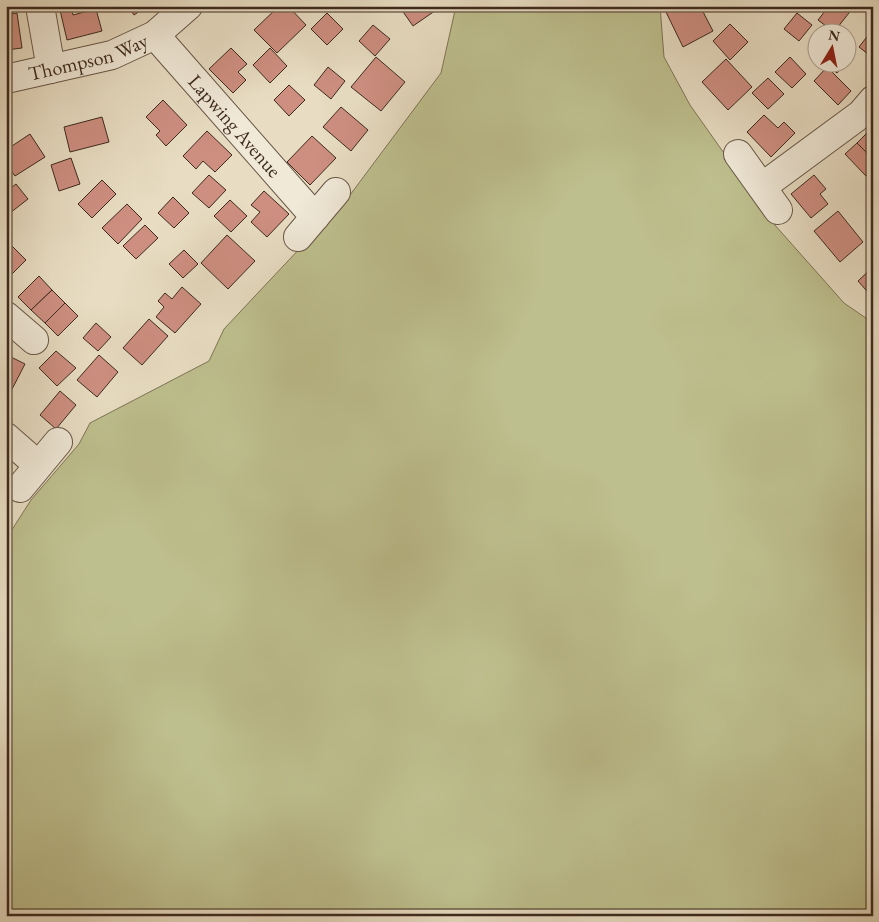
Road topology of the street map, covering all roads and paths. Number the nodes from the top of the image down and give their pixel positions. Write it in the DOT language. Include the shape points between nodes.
graph roads {
  1 [pos="40,6"];
  2 [pos="188,6"];
  3 [pos="155,35"];
  4 [pos="51,69"];
  5 [pos="6,79"];
  6 [pos="873,100"];
  7 [pos="738,154"];
  8 [pos="762,187"];
  9 [pos="336,192"];
  10 [pos="778,210"];
  11 [pos="6,316"];
  12 [pos="34,340"];
  13 [pos="6,437"];
  14 [pos="58,442"];
  15 [pos="38,465"];
  16 [pos="20,488"];
  1 -- 4 [label="street"];
  2 -- 3 [label="street, Thompson Way"];
  3 -- 4 [label="street, Thompson Way" via="112,55"];
  3 -- 9 [label="street, Lapwing Avenue" via="306,227"];
  4 -- 5 [label="street, Thompson Way"];
  6 -- 8 [label="street" via="861,114"];
  7 -- 8 [label="street"];
  8 -- 10 [label="street"];
  11 -- 12 [label="street"];
  13 -- 15 [label="street"];
  14 -- 15 [label="street"];
  15 -- 16 [label="street"];
}
